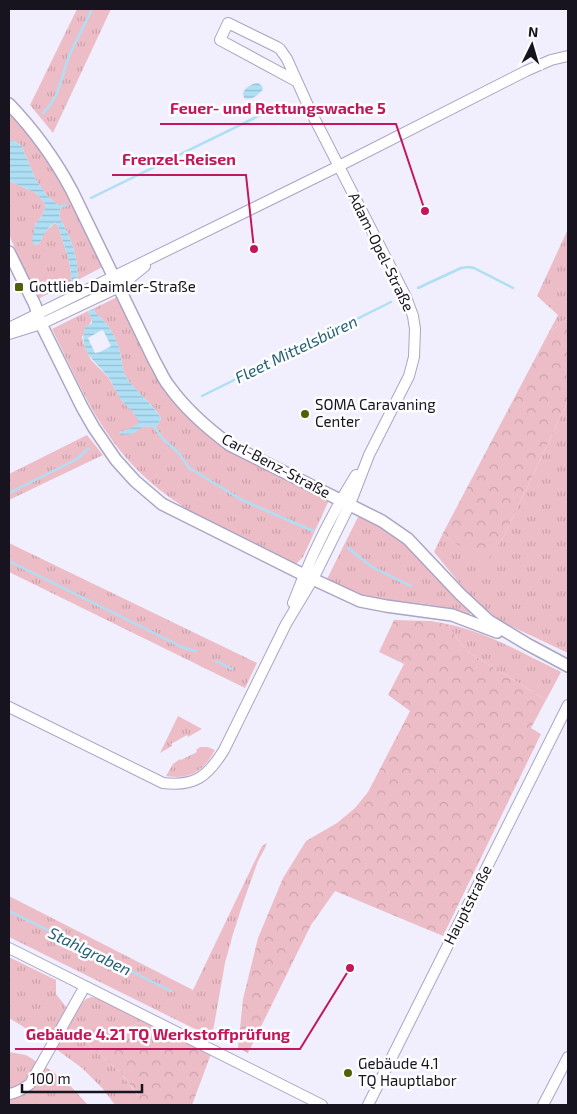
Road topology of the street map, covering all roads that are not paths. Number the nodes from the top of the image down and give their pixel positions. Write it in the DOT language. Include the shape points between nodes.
graph roads {
  1 [pos="568,56"];
  2 [pos="296,81"];
  3 [pos="9,104"];
  4 [pos="339,166"];
  5 [pos="9,252"];
  6 [pos="116,282"];
  7 [pos="39,319"];
  8 [pos="9,328"];
  9 [pos="9,334"];
  10 [pos="345,502"];
  11 [pos="308,577"];
  12 [pos="527,644"];
  13 [pos="566,664"];
  14 [pos="568,705"];
  15 [pos="9,707"];
  16 [pos="9,948"];
  17 [pos="85,986"];
  18 [pos="568,1057"];
  19 [pos="9,1094"];
  20 [pos="322,1105"];
  21 [pos="368,1105"];
  22 [pos="543,1105"];
  1 -- 4 [label="street" via="526,71"];
  2 -- 2 [label="street, Adam-Opel-Straße" via="280,50 228,22 220,40"];
  2 -- 4 [label="street, Adam-Opel-Straße"];
  3 -- 6 [label="street, Carl-Benz-Straße" via="24,119 60,169"];
  4 -- 6 [label="street" via="158,255"];
  4 -- 10 [label="street, Adam-Opel-Straße" via="406,297 415,330 414,357 409,376"];
  5 -- 7 [label="street, Carl-Benz-Straße"];
  6 -- 7 [label="street"];
  6 -- 10 [label="street, Carl-Benz-Straße" via="168,385 189,411 230,445"];
  7 -- 8 [label="street"];
  7 -- 9 [label="street"];
  7 -- 11 [label="street, Carl-Benz-Straße" via="90,421 135,482 162,504"];
  10 -- 11 [label="street, Adam-Opel-Straße"];
  10 -- 12 [label="street, Carl-Benz-Straße" via="408,539 490,621"];
  11 -- 12 [label="street, Carl-Benz-Straße" via="360,601 452,615"];
  11 -- 15 [label="street, Adam-Opel-Straße" via="224,750 215,764 194,781 163,783"];
  12 -- 13 [label="street, Carl-Benz-Straße"];
  14 -- 21 [label="street, Hauptstraße"];
  16 -- 17 [label="street"];
  17 -- 19 [label="street" via="30,1084"];
  17 -- 20 [label="street"];
  18 -- 22 [label="street"];
}
